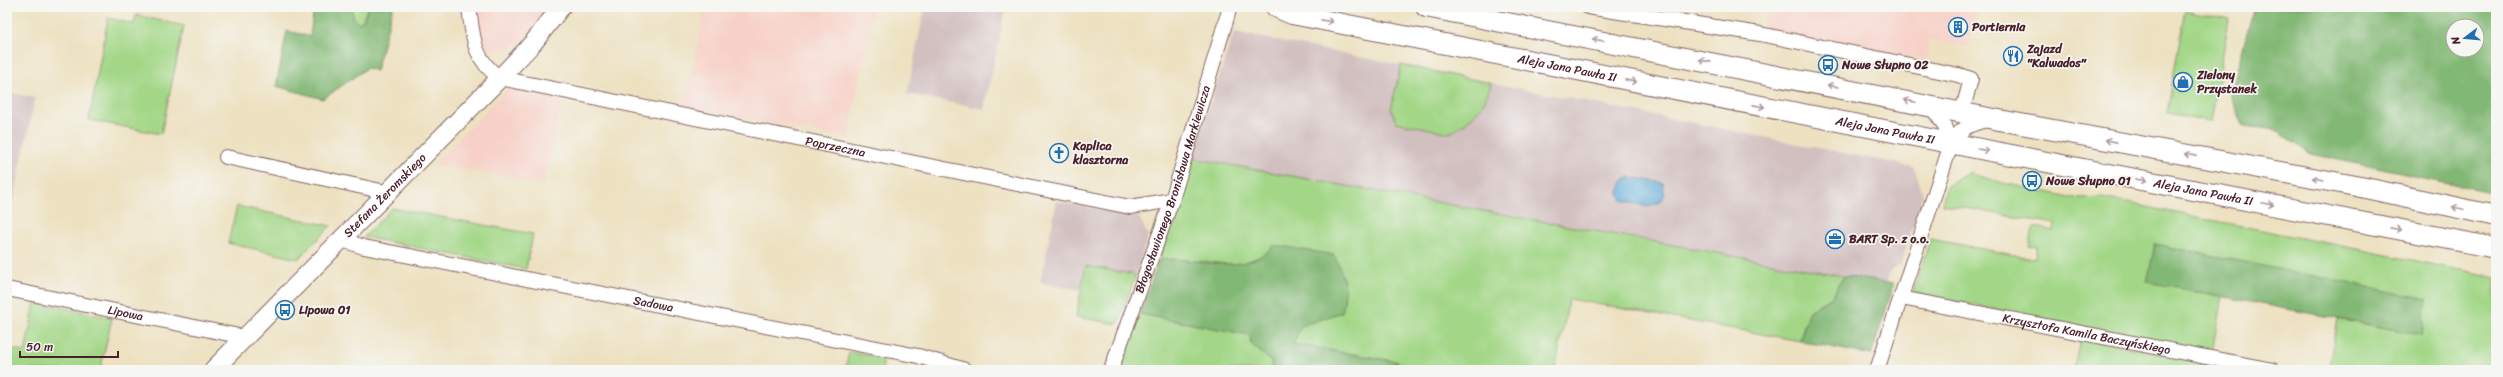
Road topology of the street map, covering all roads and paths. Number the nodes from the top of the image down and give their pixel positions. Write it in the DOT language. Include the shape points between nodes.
graph roads {
  1 [pos="469,7"];
  2 [pos="1230,7"];
  3 [pos="1276,7"];
  4 [pos="1426,7"];
  5 [pos="1588,7"];
  6 [pos="556,10"];
  7 [pos="500,78"];
  8 [pos="1930,105"];
  9 [pos="1962,112"];
  10 [pos="1992,118"];
  11 [pos="1951,144"];
  12 [pos="226,157"];
  13 [pos="390,193"];
  14 [pos="1172,200"];
  15 [pos="2496,216"];
  16 [pos="342,240"];
  17 [pos="2496,248"];
  18 [pos="7,289"];
  19 [pos="1901,298"];
  20 [pos="244,337"];
  21 [pos="213,370"];
  22 [pos="965,370"];
  23 [pos="1110,370"];
  24 [pos="1877,370"];
  25 [pos="2273,370"];
  1 -- 7 [label="street" via="477,51 488,70"];
  2 -- 14 [label="street, Błogosławionego Bronisława Markiewicza"];
  3 -- 11 [label="main road, Aleja Jana Pawła II, one-way" via="1299,16"];
  8 -- 4 [label="main road, one-way"];
  5 -- 9 [label="street" via="1760,34 1958,75 1971,79"];
  6 -- 7 [label="street, Stefana Żeromskiego" via="533,44"];
  7 -- 13 [label="street, Stefana Żeromskiego"];
  7 -- 14 [label="street, Poprzeczna" via="1130,207"];
  8 -- 9 [label="main road"];
  8 -- 11 [label="street" via="1945,126"];
  9 -- 10 [label="main road"];
  10 -- 11 [label="street" via="1970,124 1958,132"];
  15 -- 10 [label="main road, one-way" via="2356,186"];
  11 -- 17 [label="main road, Aleja Jana Pawła II, one-way"];
  11 -- 19 [label="street"];
  12 -- 13 [label="street"];
  13 -- 16 [label="street, Stefana Żeromskiego"];
  14 -- 23 [label="street, Błogosławionego Bronisława Markiewicza"];
  16 -- 20 [label="street, Stefana Żeromskiego"];
  16 -- 22 [label="street, Sadowa" via="918,356"];
  18 -- 20 [label="street, Lipowa"];
  19 -- 24 [label="street"];
  19 -- 25 [label="street, Krzysztofa Kamila Baczyńskiego"];
  20 -- 21 [label="street, Stefana Żeromskiego"];
}
